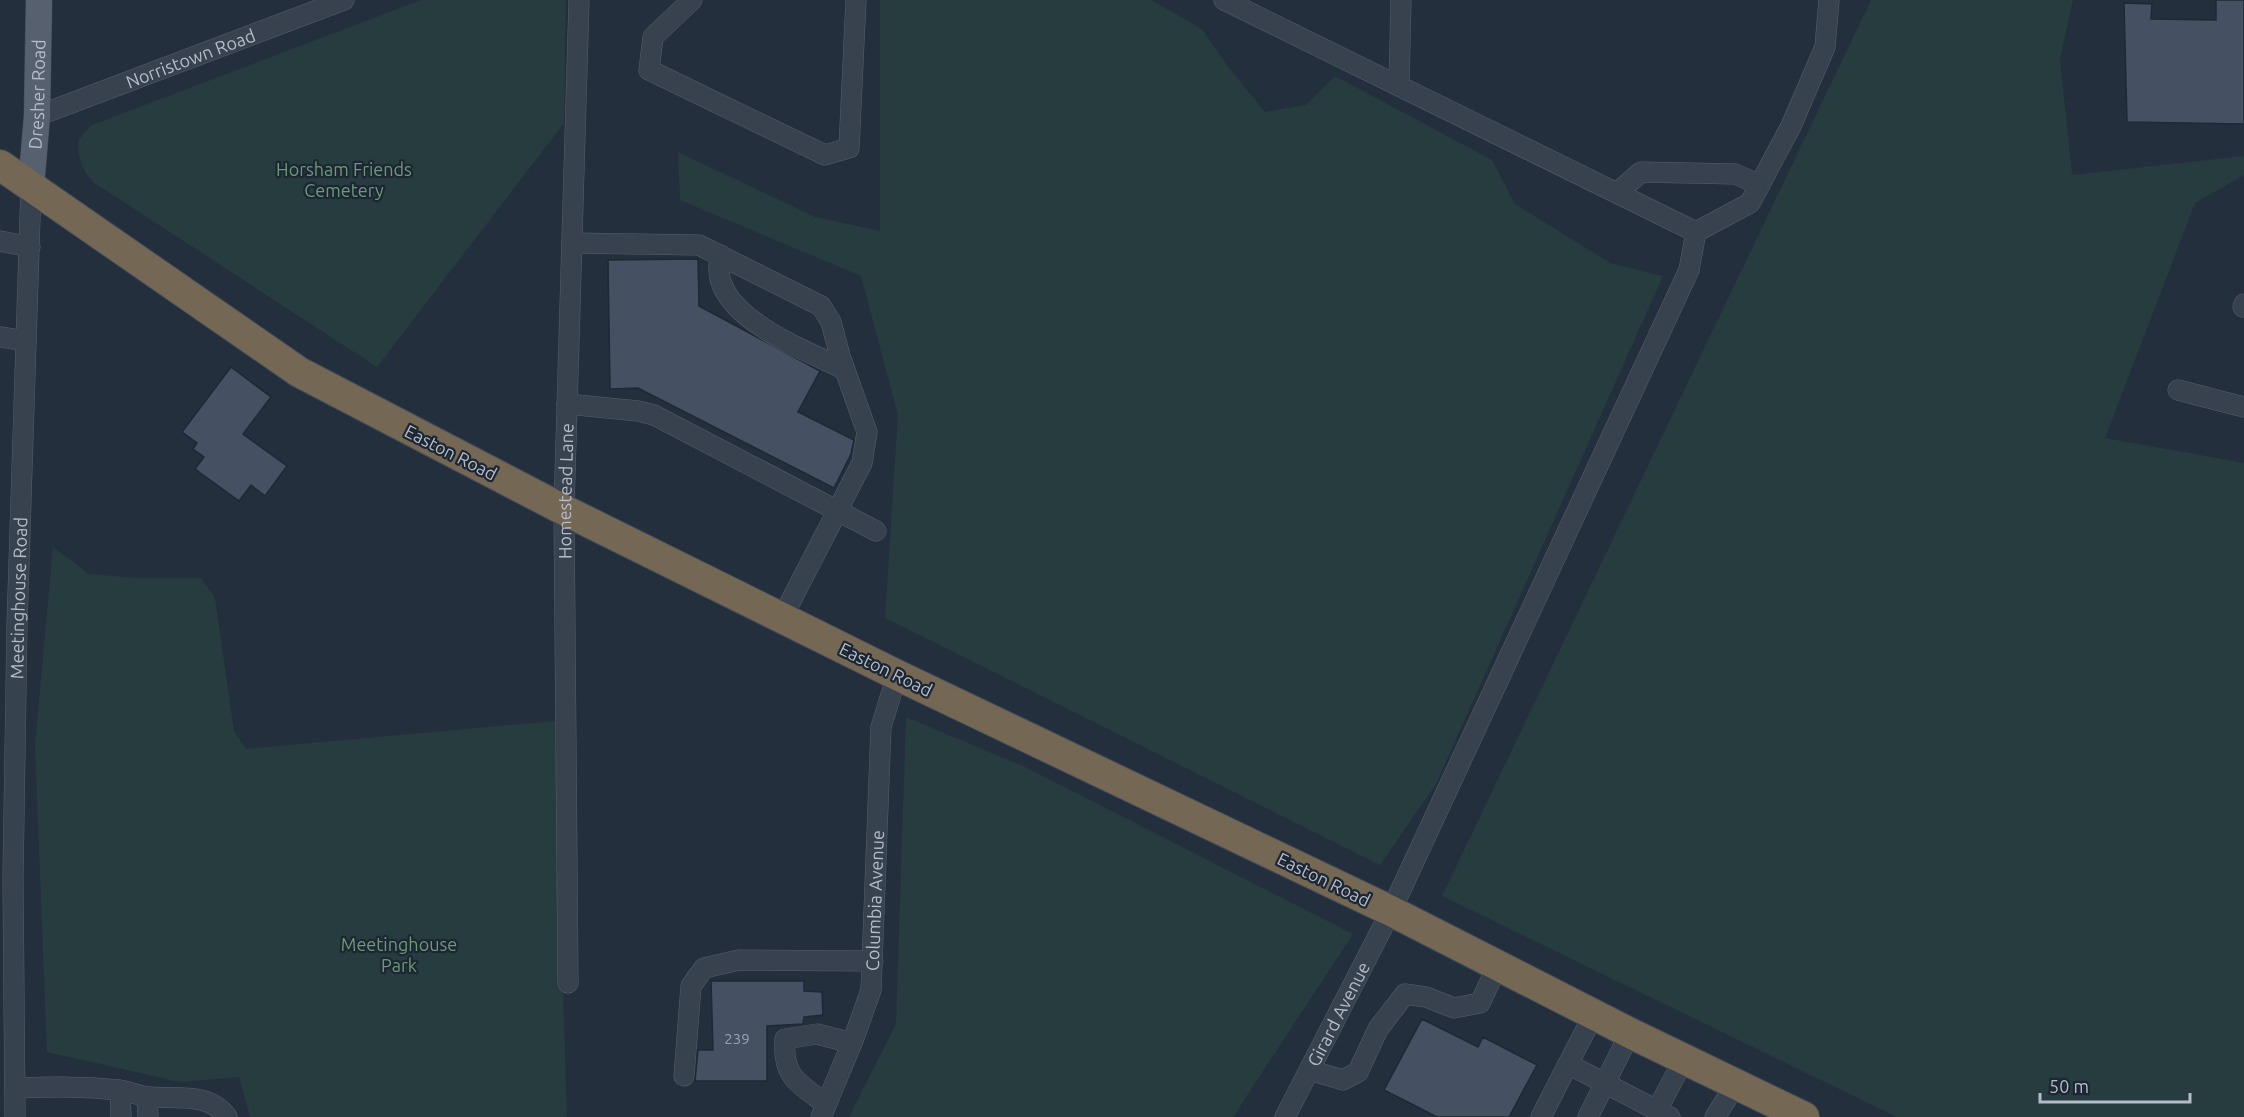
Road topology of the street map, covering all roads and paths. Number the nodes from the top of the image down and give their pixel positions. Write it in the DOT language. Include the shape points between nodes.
graph roads {
  1 [pos="39,0"];
  2 [pos="344,0"];
  3 [pos="579,0"];
  4 [pos="692,0"];
  5 [pos="856,0"];
  6 [pos="1224,0"];
  7 [pos="1401,0"];
  8 [pos="1829,0"];
  9 [pos="1399,85"];
  10 [pos="37,116"];
  11 [pos="0,165"];
  12 [pos="1760,185"];
  13 [pos="32,187"];
  14 [pos="1617,193"];
  15 [pos="1696,232"];
  16 [pos="0,241"];
  17 [pos="572,243"];
  18 [pos="30,247"];
  19 [pos="721,255"];
  20 [pos="0,337"];
  21 [pos="26,341"];
  22 [pos="844,369"];
  23 [pos="2178,390"];
  24 [pos="567,404"];
  25 [pos="2244,407"];
  26 [pos="564,510"];
  27 [pos="837,511"];
  28 [pos="876,531"];
  29 [pos="782,618"];
  30 [pos="8,625"];
  31 [pos="897,675"];
  32 [pos="7,878"];
  33 [pos="1391,911"];
  34 [pos="873,961"];
  35 [pos="1498,965"];
  36 [pos="568,983"];
  37 [pos="1593,1014"];
  38 [pos="1630,1033"];
  39 [pos="852,1043"];
  40 [pos="1684,1059"];
  41 [pos="1568,1064"];
  42 [pos="1309,1070"];
  43 [pos="684,1076"];
  44 [pos="1605,1083"];
  45 [pos="1736,1084"];
  46 [pos="15,1088"];
  47 [pos="120,1090"];
  48 [pos="147,1097"];
  49 [pos="823,1111"];
  50 [pos="1664,1114"];
  51 [pos="15,1117"];
  52 [pos="121,1117"];
  53 [pos="148,1117"];
  54 [pos="227,1117"];
  55 [pos="1285,1117"];
  56 [pos="1541,1117"];
  57 [pos="1588,1117"];
  58 [pos="1715,1117"];
  59 [pos="1804,1117"];
  1 -- 10 [label="main road, Dresher Road"];
  2 -- 10 [label="street, Norristown Road"];
  3 -- 17 [label="street, Homestead Lane"];
  4 -- 5 [label="street" via="652,37 649,70 825,155 849,148"];
  6 -- 9 [label="street"];
  7 -- 9 [label="street"];
  8 -- 12 [label="street" via="1825,48"];
  9 -- 14 [label="street"];
  10 -- 13 [label="main road, Dresher Road"];
  11 -- 13 [label="highway, Easton Road"];
  12 -- 14 [label="street" via="1735,174 1641,172"];
  12 -- 15 [label="street" via="1750,202"];
  13 -- 18 [label="street, Meetinghouse Road"];
  13 -- 26 [label="highway, Easton Road" via="298,372"];
  14 -- 15 [label="street"];
  15 -- 33 [label="street, Girard Avenue" via="1689,270"];
  16 -- 18 [label="street"];
  17 -- 19 [label="street" via="699,245"];
  17 -- 24 [label="street, Homestead Lane"];
  18 -- 21 [label="street, Meetinghouse Road"];
  19 -- 22 [label="street" via="821,306 831,322"];
  19 -- 22 [label="street" via="718,266 723,286 738,310 777,336"];
  20 -- 21 [label="street"];
  21 -- 30 [label="street, Meetinghouse Road"];
  22 -- 27 [label="street" via="867,432 862,463"];
  23 -- 25 [label="street"];
  24 -- 26 [label="street, Homestead Lane"];
  24 -- 27 [label="street" via="654,415"];
  26 -- 29 [label="highway, Easton Road"];
  26 -- 36 [label="street, Homestead Lane"];
  27 -- 28 [label="street"];
  27 -- 29 [label="street"];
  29 -- 31 [label="highway, Easton Road"];
  30 -- 32 [label="street, Meetinghouse Road"];
  31 -- 33 [label="highway, Easton Road"];
  31 -- 34 [label="street, Columbia Avenue" via="881,727"];
  32 -- 46 [label="street, Meetinghouse Road"];
  33 -- 35 [label="highway, Easton Road"];
  33 -- 42 [label="street, Girard Avenue"];
  34 -- 39 [label="street, Columbia Avenue" via="871,990"];
  34 -- 43 [label="street" via="739,960 704,968 691,986"];
  35 -- 37 [label="highway, Easton Road"];
  35 -- 42 [label="street" via="1480,1003 1454,1008 1405,994 1378,1029 1358,1072 1343,1080"];
  37 -- 38 [label="highway, Easton Road"];
  37 -- 41 [label="street"];
  38 -- 40 [label="highway, Easton Road"];
  38 -- 44 [label="street"];
  39 -- 49 [label="street, Columbia Avenue"];
  39 -- 49 [label="street" via="817,1034 785,1039 783,1059 795,1081"];
  40 -- 45 [label="highway, Easton Road"];
  40 -- 50 [label="street"];
  41 -- 44 [label="street"];
  41 -- 56 [label="street"];
  42 -- 55 [label="street, Girard Avenue"];
  44 -- 50 [label="street"];
  44 -- 57 [label="street"];
  45 -- 58 [label="street"];
  45 -- 59 [label="highway, Easton Road"];
  46 -- 47 [label="street" via="78,1086"];
  46 -- 51 [label="street, Meetinghouse Road"];
  47 -- 48 [label="street"];
  47 -- 52 [label="street"];
  48 -- 53 [label="street"];
  48 -- 54 [label="street" via="213,1103"];
}
